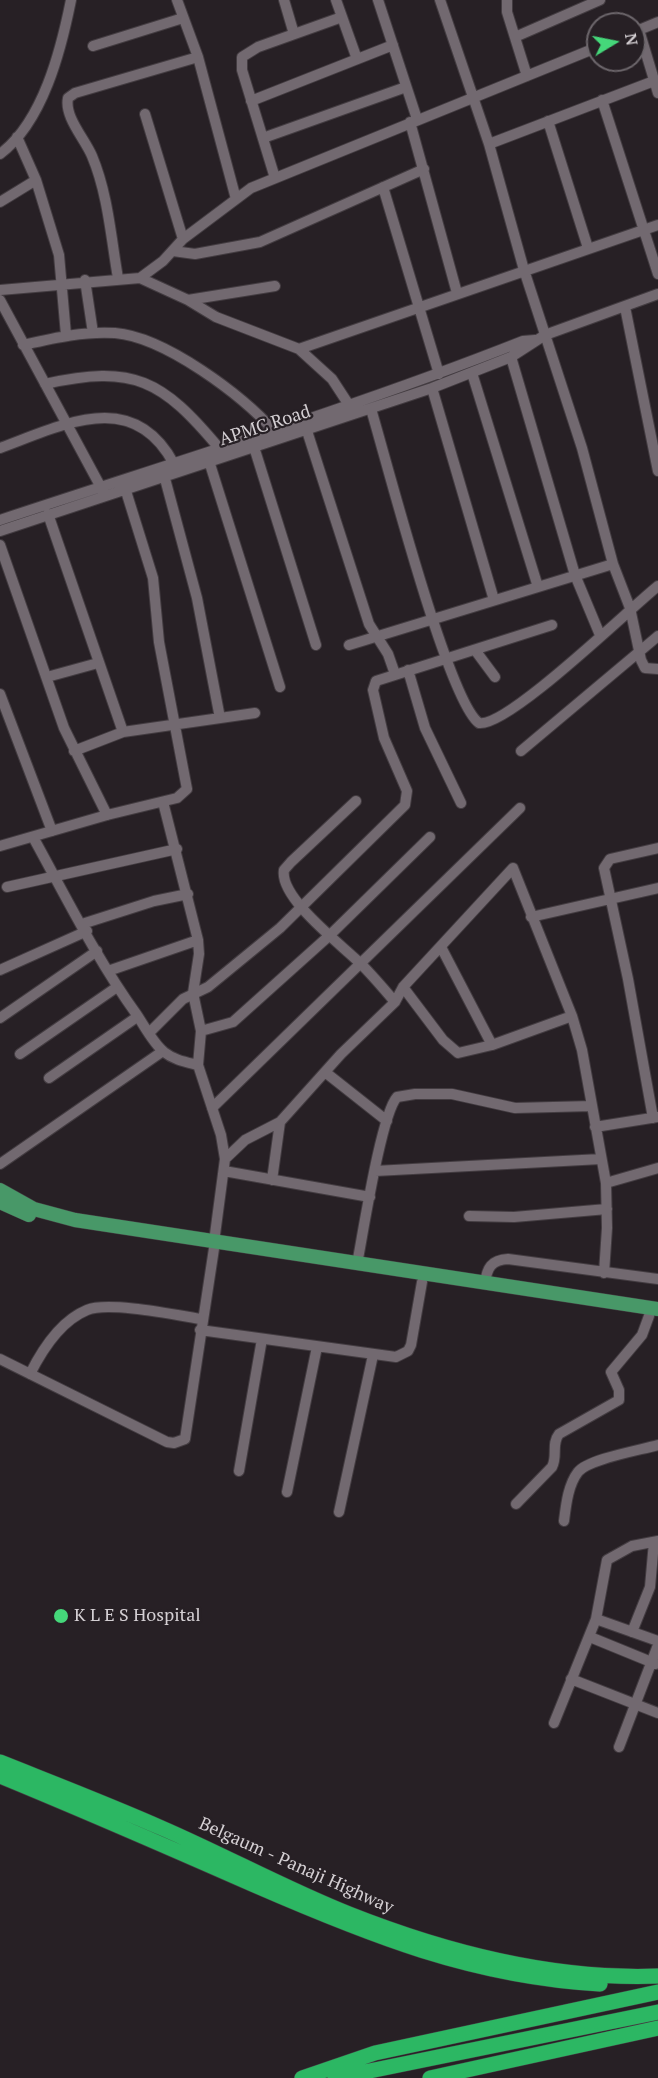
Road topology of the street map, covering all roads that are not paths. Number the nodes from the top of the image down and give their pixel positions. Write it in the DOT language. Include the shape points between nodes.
graph roads {
  1 [pos="71,0"];
  2 [pos="177,0"];
  3 [pos="284,0"];
  4 [pos="336,0"];
  5 [pos="378,0"];
  6 [pos="441,0"];
  7 [pos="507,0"];
  8 [pos="600,0"];
  9 [pos="584,3"];
  10 [pos="342,17"];
  11 [pos="183,18"];
  12 [pos="294,34"];
  13 [pos="515,37"];
  14 [pos="393,45"];
  15 [pos="93,46"];
  16 [pos="586,52"];
  17 [pos="198,57"];
  18 [pos="646,59"];
  19 [pos="357,60"];
  20 [pos="527,76"];
  21 [pos="654,81"];
  22 [pos="406,87"];
  23 [pos="658,93"];
  24 [pos="474,98"];
  25 [pos="602,100"];
  26 [pos="251,101"];
  27 [pos="145,114"];
  28 [pos="413,121"];
  29 [pos="548,121"];
  30 [pos="17,137"];
  31 [pos="263,138"];
  32 [pos="489,144"];
  33 [pos="0,154"];
  34 [pos="424,169"];
  35 [pos="275,178"];
  36 [pos="36,180"];
  37 [pos="383,187"];
  38 [pos="236,199"];
  39 [pos="0,202"];
  40 [pos="658,225"];
  41 [pos="642,230"];
  42 [pos="183,239"];
  43 [pos="588,248"];
  44 [pos="173,251"];
  45 [pos="524,270"];
  46 [pos="658,274"];
  47 [pos="118,278"];
  48 [pos="140,278"];
  49 [pos="85,280"];
  50 [pos="63,284"];
  51 [pos="275,286"];
  52 [pos="0,290"];
  53 [pos="457,292"];
  54 [pos="658,294"];
  55 [pos="0,300"];
  56 [pos="188,300"];
  57 [pos="417,307"];
  58 [pos="626,307"];
  59 [pos="4,317"];
  60 [pos="93,333"];
  61 [pos="66,335"];
  62 [pos="540,338"];
  63 [pos="24,345"];
  64 [pos="299,349"];
  65 [pos="511,357"];
  66 [pos="472,373"];
  67 [pos="439,374"];
  68 [pos="45,384"];
  69 [pos="432,388"];
  70 [pos="349,405"];
  71 [pos="371,409"];
  72 [pos="67,424"];
  73 [pos="307,430"];
  74 [pos="275,432"];
  75 [pos="254,447"];
  76 [pos="0,448"];
  77 [pos="219,448"];
  78 [pos="209,461"];
  79 [pos="174,464"];
  80 [pos="658,471"];
  81 [pos="164,475"];
  82 [pos="125,488"];
  83 [pos="103,491"];
  84 [pos="48,514"];
  85 [pos="0,520"];
  86 [pos="0,531"];
  87 [pos="0,545"];
  88 [pos="612,564"];
  89 [pos="575,575"];
  90 [pos="538,586"];
  91 [pos="658,586"];
  92 [pos="494,600"];
  93 [pos="630,608"];
  94 [pos="434,620"];
  95 [pos="552,625"];
  96 [pos="376,635"];
  97 [pos="600,635"];
  98 [pos="658,636"];
  99 [pos="316,645"];
  100 [pos="349,645"];
  101 [pos="475,650"];
  102 [pos="639,653"];
  103 [pos="446,658"];
  104 [pos="98,663"];
  105 [pos="658,669"];
  106 [pos="408,670"];
  107 [pos="395,674"];
  108 [pos="47,677"];
  109 [pos="495,677"];
  110 [pos="280,687"];
  111 [pos="0,694"];
  112 [pos="255,713"];
  113 [pos="220,718"];
  114 [pos="174,724"];
  115 [pos="123,732"];
  116 [pos="74,751"];
  117 [pos="521,751"];
  118 [pos="356,801"];
  119 [pos="163,802"];
  120 [pos="461,803"];
  121 [pos="520,808"];
  122 [pos="107,815"];
  123 [pos="52,831"];
  124 [pos="33,837"];
  125 [pos="430,837"];
  126 [pos="0,846"];
  127 [pos="658,848"];
  128 [pos="177,849"];
  129 [pos="55,877"];
  130 [pos="7,887"];
  131 [pos="658,888"];
  132 [pos="188,894"];
  133 [pos="610,899"];
  134 [pos="302,907"];
  135 [pos="531,917"];
  136 [pos="84,928"];
  137 [pos="330,935"];
  138 [pos="198,940"];
  139 [pos="441,947"];
  140 [pos="97,951"];
  141 [pos="361,964"];
  142 [pos="0,970"];
  143 [pos="108,971"];
  144 [pos="117,987"];
  145 [pos="403,987"];
  146 [pos="193,993"];
  147 [pos="395,1002"];
  148 [pos="572,1016"];
  149 [pos="137,1017"];
  150 [pos="0,1018"];
  151 [pos="201,1031"];
  152 [pos="149,1033"];
  153 [pos="492,1045"];
  154 [pos="163,1051"];
  155 [pos="20,1054"];
  156 [pos="198,1065"];
  157 [pos="325,1072"];
  158 [pos="49,1078"];
  159 [pos="592,1106"];
  160 [pos="212,1108"];
  161 [pos="656,1117"];
  162 [pos="387,1121"];
  163 [pos="280,1122"];
  164 [pos="595,1126"];
  165 [pos="225,1159"];
  166 [pos="601,1159"];
  167 [pos="0,1164"];
  168 [pos="658,1168"];
  169 [pos="375,1170"];
  170 [pos="224,1171"];
  171 [pos="272,1180"];
  172 [pos="606,1183"];
  173 [pos="0,1190"];
  174 [pos="370,1197"];
  175 [pos="0,1202"];
  176 [pos="607,1209"];
  177 [pos="469,1216"];
  178 [pos="214,1244"];
  179 [pos="357,1264"];
  180 [pos="604,1273"];
  181 [pos="658,1279"];
  182 [pos="422,1282"];
  183 [pos="484,1283"];
  184 [pos="655,1314"];
  185 [pos="200,1324"];
  186 [pos="262,1339"];
  187 [pos="317,1347"];
  188 [pos="373,1355"];
  189 [pos="0,1359"];
  190 [pos="30,1374"];
  191 [pos="658,1445"];
  192 [pos="239,1471"];
  193 [pos="287,1492"];
  194 [pos="516,1504"];
  195 [pos="339,1512"];
  196 [pos="564,1521"];
  197 [pos="656,1541"];
  198 [pos="596,1619"];
  199 [pos="632,1632"];
  200 [pos="590,1637"];
  201 [pos="658,1643"];
  202 [pos="655,1663"];
  203 [pos="571,1679"];
  204 [pos="635,1705"];
  205 [pos="658,1713"];
  206 [pos="554,1723"];
  207 [pos="619,1747"];
  208 [pos="0,1762"];
  209 [pos="0,1776"];
  210 [pos="658,1976"];
  211 [pos="568,1982"];
  212 [pos="658,1985"];
  213 [pos="658,1992"];
  214 [pos="569,2011"];
  215 [pos="658,2012"];
  216 [pos="658,2028"];
  217 [pos="302,2078"];
  218 [pos="335,2078"];
  219 [pos="430,2078"];
  1 -- 30 [label="street" via="49,80"];
  2 -- 11 [label="street"];
  3 -- 12 [label="street"];
  4 -- 10 [label="street"];
  5 -- 14 [label="street"];
  6 -- 24 [label="street"];
  7 -- 13 [label="street"];
  8 -- 9 [label="street"];
  9 -- 13 [label="street"];
  10 -- 12 [label="street"];
  10 -- 19 [label="street"];
  11 -- 15 [label="street"];
  11 -- 17 [label="street"];
  12 -- 26 [label="street" via="243,54 242,70"];
  13 -- 20 [label="street"];
  14 -- 19 [label="street"];
  14 -- 22 [label="street"];
  16 -- 20 [label="street"];
  17 -- 38 [label="street"];
  17 -- 47 [label="street" via="68,98 67,109 92,157 101,186"];
  18 -- 21 [label="street"];
  19 -- 26 [label="street"];
  20 -- 24 [label="street"];
  21 -- 23 [label="street"];
  21 -- 25 [label="street"];
  22 -- 28 [label="street"];
  22 -- 31 [label="street"];
  24 -- 28 [label="street"];
  24 -- 32 [label="street"];
  25 -- 29 [label="street"];
  25 -- 41 [label="street"];
  26 -- 31 [label="street"];
  27 -- 42 [label="street"];
  28 -- 34 [label="street"];
  28 -- 35 [label="street"];
  29 -- 32 [label="street"];
  29 -- 43 [label="street"];
  30 -- 33 [label="street"];
  30 -- 36 [label="street"];
  31 -- 35 [label="street"];
  32 -- 45 [label="street"];
  34 -- 37 [label="street"];
  34 -- 53 [label="street"];
  35 -- 38 [label="street"];
  36 -- 39 [label="street"];
  36 -- 50 [label="street" via="59,255"];
  37 -- 44 [label="street" via="260,242 195,254"];
  37 -- 57 [label="street"];
  38 -- 42 [label="street"];
  40 -- 41 [label="street"];
  41 -- 43 [label="street"];
  41 -- 46 [label="street"];
  42 -- 44 [label="street"];
  43 -- 45 [label="street"];
  44 -- 48 [label="street"];
  45 -- 53 [label="street"];
  45 -- 62 [label="street"];
  47 -- 48 [label="street"];
  47 -- 49 [label="street"];
  48 -- 56 [label="street"];
  49 -- 50 [label="street"];
  49 -- 60 [label="street"];
  50 -- 52 [label="street"];
  50 -- 61 [label="street"];
  51 -- 56 [label="street"];
  53 -- 57 [label="street"];
  54 -- 58 [label="street, APMC Road"];
  55 -- 59 [label="street"];
  56 -- 64 [label="street" via="216,317"];
  57 -- 64 [label="street"];
  57 -- 67 [label="street"];
  58 -- 62 [label="street, APMC Road"];
  58 -- 80 [label="street"];
  59 -- 63 [label="street"];
  60 -- 61 [label="street"];
  60 -- 74 [label="street" via="127,335 166,350 258,413"];
  61 -- 63 [label="street"];
  62 -- 65 [label="street, APMC Road"];
  62 -- 67 [label="street, APMC Road"];
  62 -- 88 [label="street" via="582,448"];
  63 -- 68 [label="street"];
  64 -- 70 [label="street" via="332,379"];
  65 -- 66 [label="street, APMC Road"];
  65 -- 89 [label="street"];
  66 -- 69 [label="street, APMC Road"];
  66 -- 90 [label="street"];
  67 -- 70 [label="street, APMC Road"];
  68 -- 72 [label="street"];
  68 -- 77 [label="street" via="104,374 142,381 174,400"];
  69 -- 71 [label="street, APMC Road"];
  69 -- 92 [label="street"];
  70 -- 74 [label="street, APMC Road"];
  71 -- 73 [label="street, APMC Road"];
  71 -- 94 [label="street"];
  72 -- 76 [label="street"];
  72 -- 79 [label="street" via="105,417 140,425 156,436"];
  72 -- 83 [label="street"];
  73 -- 75 [label="street, APMC Road"];
  73 -- 96 [label="street" via="369,624"];
  74 -- 77 [label="street, APMC Road"];
  75 -- 78 [label="street, APMC Road"];
  75 -- 99 [label="street"];
  77 -- 79 [label="street, APMC Road"];
  78 -- 81 [label="street, APMC Road"];
  78 -- 110 [label="street"];
  79 -- 83 [label="street, APMC Road"];
  81 -- 82 [label="street, APMC Road"];
  81 -- 113 [label="street" via="196,598"];
  82 -- 83 [label="street, APMC Road"];
  82 -- 114 [label="street" via="153,578 159,642"];
  83 -- 84 [label="street, APMC Road"];
  83 -- 85 [label="street, APMC Road"];
  84 -- 86 [label="street, APMC Road"];
  84 -- 104 [label="street"];
  87 -- 108 [label="street"];
  88 -- 89 [label="street"];
  88 -- 93 [label="street"];
  89 -- 90 [label="street"];
  89 -- 97 [label="street"];
  90 -- 92 [label="street"];
  91 -- 93 [label="street"];
  92 -- 94 [label="street"];
  93 -- 97 [label="street"];
  93 -- 102 [label="street"];
  94 -- 96 [label="street"];
  94 -- 103 [label="street"];
  95 -- 101 [label="street"];
  96 -- 100 [label="street"];
  96 -- 107 [label="street"];
  97 -- 103 [label="street" via="520,705 486,724 474,720"];
  98 -- 102 [label="street"];
  101 -- 103 [label="street"];
  101 -- 109 [label="street"];
  102 -- 105 [label="street" via="645,668"];
  102 -- 117 [label="street"];
  103 -- 106 [label="street"];
  104 -- 108 [label="street"];
  104 -- 115 [label="street"];
  106 -- 107 [label="street"];
  106 -- 120 [label="street" via="425,728"];
  107 -- 134 [label="street" via="376,681 373,690 386,747 407,791 407,801"];
  108 -- 116 [label="street"];
  111 -- 123 [label="street"];
  112 -- 113 [label="street"];
  113 -- 114 [label="street"];
  114 -- 115 [label="street"];
  114 -- 119 [label="street" via="187,789 177,798"];
  115 -- 116 [label="street"];
  116 -- 122 [label="street"];
  118 -- 134 [label="street" via="284,870 286,886"];
  119 -- 122 [label="street"];
  119 -- 128 [label="street"];
  121 -- 141 [label="street"];
  122 -- 123 [label="street"];
  123 -- 124 [label="street"];
  124 -- 126 [label="street"];
  124 -- 129 [label="street"];
  125 -- 137 [label="street"];
  127 -- 133 [label="street" via="606,862"];
  128 -- 129 [label="street"];
  128 -- 132 [label="street"];
  129 -- 130 [label="street"];
  129 -- 136 [label="street"];
  131 -- 133 [label="street"];
  132 -- 136 [label="street" via="154,901"];
  132 -- 138 [label="street"];
  133 -- 135 [label="street"];
  133 -- 161 [label="street"];
  134 -- 137 [label="street"];
  134 -- 146 [label="street" via="236,967"];
  135 -- 139 [label="street" via="513,868"];
  135 -- 148 [label="street"];
  136 -- 140 [label="street"];
  136 -- 142 [label="street"];
  137 -- 141 [label="street"];
  137 -- 151 [label="street" via="233,1022"];
  138 -- 143 [label="street"];
  138 -- 146 [label="street"];
  139 -- 145 [label="street"];
  139 -- 153 [label="street"];
  140 -- 143 [label="street"];
  140 -- 150 [label="street"];
  141 -- 147 [label="street"];
  141 -- 160 [label="street"];
  143 -- 144 [label="street"];
  144 -- 149 [label="street"];
  144 -- 155 [label="street"];
  145 -- 147 [label="street"];
  145 -- 153 [label="street" via="450,1048 464,1053"];
  146 -- 151 [label="street"];
  146 -- 152 [label="street"];
  147 -- 157 [label="street"];
  148 -- 153 [label="street"];
  148 -- 159 [label="street"];
  149 -- 152 [label="street"];
  149 -- 158 [label="street"];
  151 -- 156 [label="street"];
  152 -- 154 [label="street"];
  154 -- 156 [label="street" via="174,1059"];
  154 -- 167 [label="street"];
  156 -- 160 [label="street"];
  157 -- 162 [label="street"];
  157 -- 163 [label="street"];
  159 -- 162 [label="street" via="515,1108 466,1095 415,1094 398,1097"];
  159 -- 164 [label="street"];
  160 -- 165 [label="street"];
  161 -- 164 [label="street"];
  162 -- 169 [label="street"];
  163 -- 165 [label="street" via="245,1140"];
  163 -- 171 [label="street"];
  164 -- 166 [label="street"];
  165 -- 170 [label="street"];
  166 -- 169 [label="street"];
  166 -- 172 [label="street"];
  168 -- 172 [label="street"];
  169 -- 174 [label="street"];
  170 -- 171 [label="street"];
  170 -- 178 [label="street"];
  171 -- 174 [label="street"];
  172 -- 176 [label="street"];
  173 -- 178 [label="main road" via="34,1209 75,1220"];
  174 -- 179 [label="street"];
  175 -- 178 [label="main road" via="74,1229"];
  176 -- 177 [label="street" via="514,1217"];
  176 -- 180 [label="street"];
  178 -- 179 [label="main road"];
  178 -- 182 [label="main road"];
  178 -- 185 [label="street"];
  179 -- 183 [label="main road"];
  180 -- 181 [label="street"];
  180 -- 183 [label="street" via="502,1259 487,1269"];
  182 -- 184 [label="main road"];
  182 -- 188 [label="street" via="408,1351 396,1357"];
  183 -- 184 [label="main road"];
  184 -- 194 [label="street" via="611,1372 619,1400 559,1434 552,1467"];
  185 -- 186 [label="street"];
  185 -- 190 [label="street" via="116,1308 87,1310 52,1339"];
  185 -- 190 [label="street" via="189,1430 185,1439 174,1443"];
  186 -- 187 [label="street"];
  186 -- 192 [label="street"];
  187 -- 188 [label="street"];
  187 -- 193 [label="street"];
  188 -- 195 [label="street"];
  189 -- 190 [label="street"];
  191 -- 196 [label="street" via="583,1467 569,1492"];
  197 -- 198 [label="street" via="632,1546 607,1560"];
  197 -- 199 [label="street" via="650,1587"];
  198 -- 199 [label="street"];
  198 -- 200 [label="street"];
  199 -- 201 [label="street"];
  200 -- 202 [label="street"];
  200 -- 203 [label="street"];
  201 -- 202 [label="street"];
  202 -- 204 [label="street"];
  203 -- 204 [label="street"];
  203 -- 206 [label="street"];
  204 -- 205 [label="street"];
  204 -- 207 [label="street"];
  208 -- 210 [label="highway, Belgaum - Panaji Highway" via="164,1829 347,1913 425,1941 540,1967 613,1976"];
  209 -- 211 [label="highway, Belgaum - Panaji Highway" via="386,1940 446,1960"];
  211 -- 212 [label="highway, Belgaum - Panaji Highway"];
  211 -- 214 [label="highway" via="574,1996"];
  213 -- 214 [label="highway"];
  214 -- 217 [label="highway" via="375,2053"];
  215 -- 218 [label="highway"];
  216 -- 219 [label="highway"];
}
